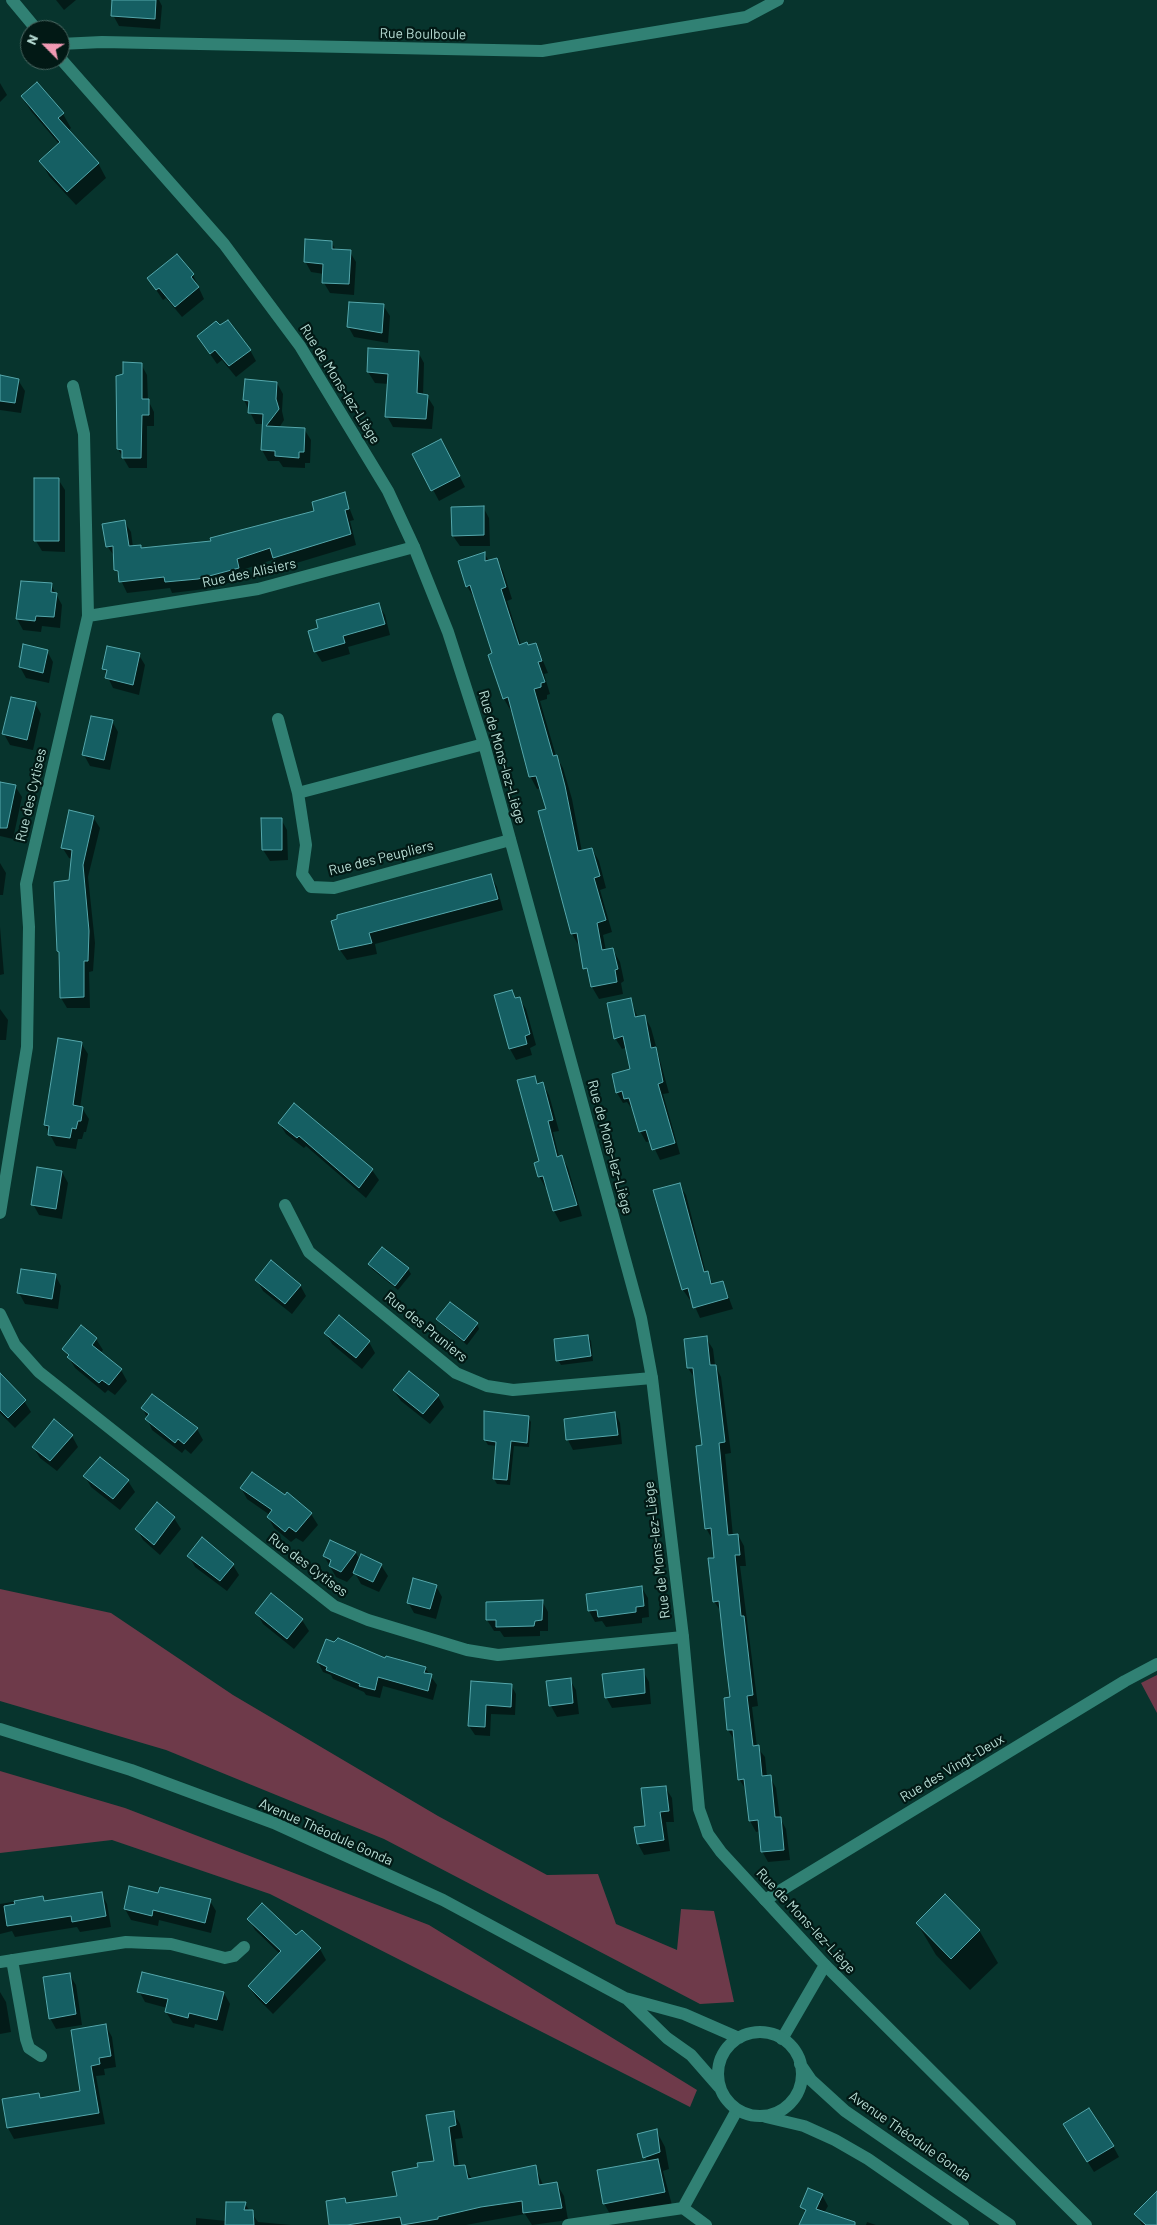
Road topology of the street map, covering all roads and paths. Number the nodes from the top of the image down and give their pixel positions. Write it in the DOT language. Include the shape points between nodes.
graph roads {
  1 [pos="12,0"];
  2 [pos="778,0"];
  3 [pos="29,20"];
  4 [pos="70,44"];
  5 [pos="70,69"];
  6 [pos="73,386"];
  7 [pos="414,547"];
  8 [pos="88,616"];
  9 [pos="278,719"];
  10 [pos="484,744"];
  11 [pos="298,793"];
  12 [pos="510,840"];
  13 [pos="285,1205"];
  14 [pos="0,1213"];
  15 [pos="0,1314"];
  16 [pos="652,1378"];
  17 [pos="683,1637"];
  18 [pos="1157,1664"];
  19 [pos="0,1729"];
  20 [pos="765,1900"];
  21 [pos="244,1947"];
  22 [pos="6,1961"];
  23 [pos="825,1965"];
  24 [pos="625,1998"];
  25 [pos="739,2038"];
  26 [pos="782,2039"];
  27 [pos="41,2056"];
  28 [pos="800,2064"];
  29 [pos="720,2089"];
  30 [pos="737,2110"];
  31 [pos="764,2116"];
  32 [pos="682,2208"];
  33 [pos="568,2225"];
  34 [pos="706,2225"];
  35 [pos="962,2225"];
  36 [pos="1010,2225"];
  37 [pos="1086,2225"];
  1 -- 3 [label="street"];
  2 -- 4 [label="street, Rue Boulboule" via="746,17 542,52"];
  5 -- 7 [label="street, Rue de Mons-lez-Liège" via="258,286 300,346 388,491"];
  6 -- 8 [label="street, Rue des Cytises" via="84,434"];
  7 -- 8 [label="street, Rue des Alisiers" via="258,589"];
  7 -- 10 [label="street, Rue de Mons-lez-Liège" via="448,632"];
  8 -- 14 [label="street, Rue des Cytises" via="26,884 29,927 27,1047"];
  9 -- 11 [label="street, Rue des Peupliers"];
  10 -- 11 [label="street"];
  10 -- 12 [label="street, Rue de Mons-lez-Liège"];
  11 -- 12 [label="street, Rue des Peupliers" via="306,844 302,874 311,887 334,888"];
  12 -- 16 [label="street, Rue de Mons-lez-Liège" via="627,1263"];
  13 -- 16 [label="street, Rue des Pruniers" via="309,1252 456,1373 487,1386 513,1390"];
  15 -- 17 [label="street, Rue des Cytises" via="15,1345 39,1372 334,1606 386,1626 467,1650 498,1655"];
  16 -- 17 [label="street, Rue de Mons-lez-Liège"];
  17 -- 20 [label="street, Rue de Mons-lez-Liège" via="699,1809 708,1834 721,1852"];
  18 -- 20 [label="street, Rue des Vingt-Deux"];
  19 -- 24 [label="street, Avenue Théodule Gonda" via="131,1770 274,1823 443,1900"];
  20 -- 23 [label="street, Rue de Mons-lez-Liège"];
  21 -- 22 [label="street" via="234,1956 225,1958 171,1944 140,1941"];
  22 -- 27 [label="street" via="29,2048"];
  23 -- 26 [label="street"];
  23 -- 37 [label="street, Rue de Mons-lez-Liège"];
  24 -- 25 [label="street, Avenue Théodule Gonda" via="684,2014"];
  24 -- 29 [label="street, Avenue Théodule Gonda" via="668,2038 691,2054"];
  25 -- 26 [label="street" via="760,2032"];
  25 -- 29 [label="street" via="726,2050 719,2066"];
  26 -- 28 [label="street" via="796,2054"];
  28 -- 31 [label="street" via="801,2076 794,2098 786,2107"];
  28 -- 36 [label="street, Avenue Théodule Gonda" via="812,2080 845,2110"];
  29 -- 30 [label="street"];
  30 -- 31 [label="street"];
  30 -- 32 [label="street"];
  31 -- 35 [label="street" via="804,2126 868,2158"];
  32 -- 33 [label="street"];
  32 -- 34 [label="street"];
}
